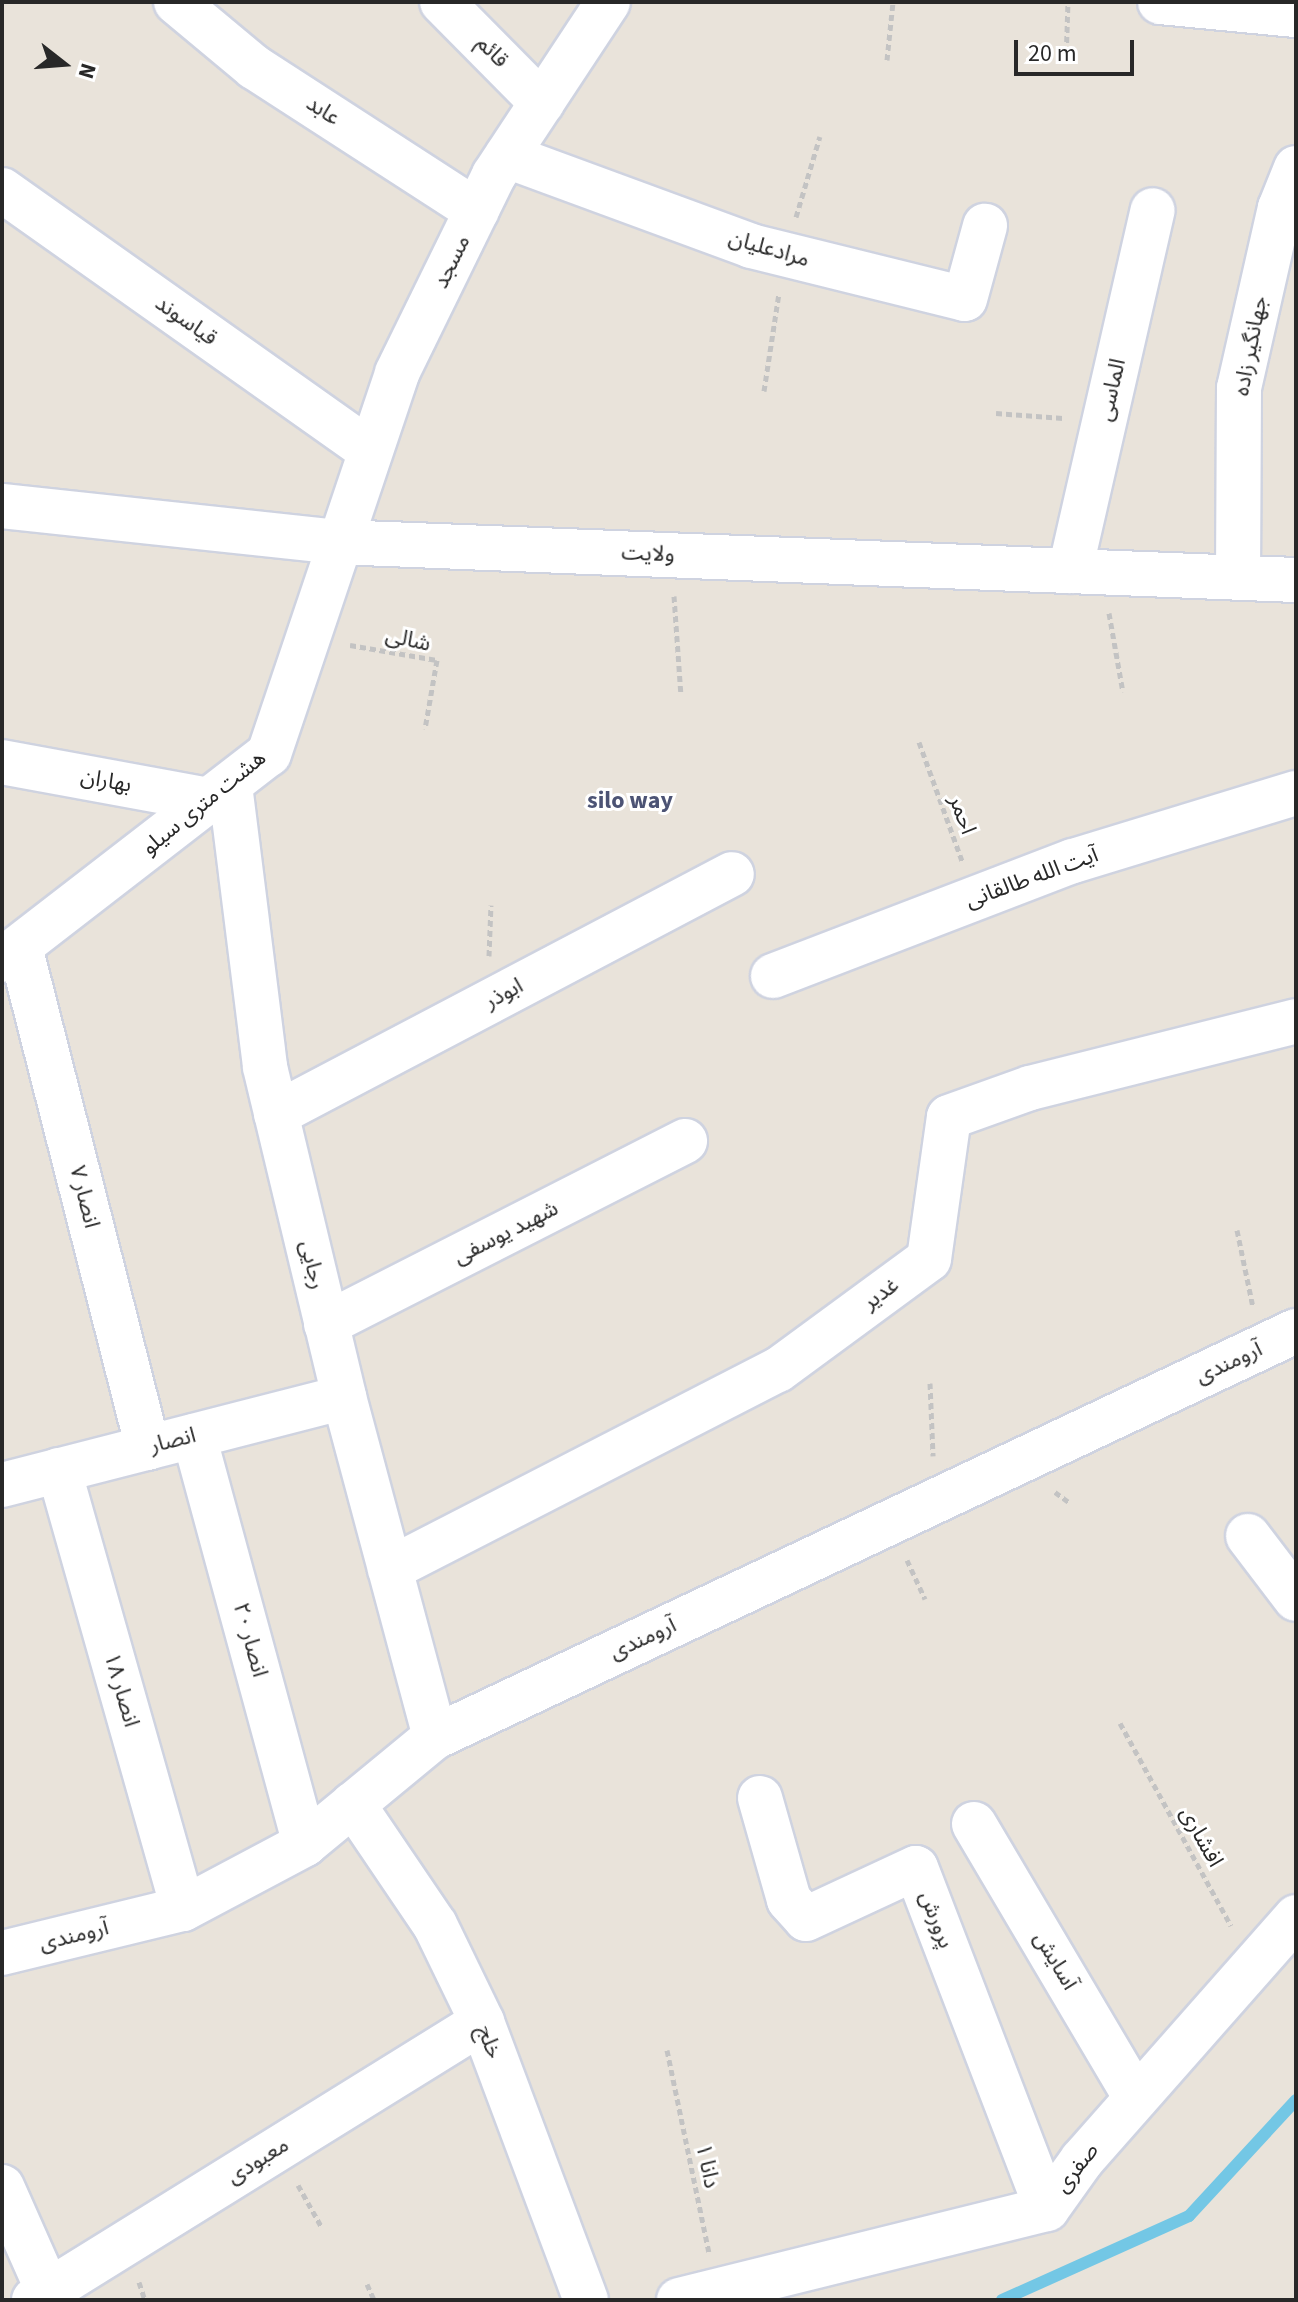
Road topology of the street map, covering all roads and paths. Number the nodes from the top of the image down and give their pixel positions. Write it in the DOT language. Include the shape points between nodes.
graph roads {
  1 [pos="176,2"];
  2 [pos="442,2"];
  3 [pos="608,2"];
  4 [pos="893,2"];
  5 [pos="1068,2"];
  6 [pos="1160,2"];
  7 [pos="1296,15"];
  8 [pos="887,60"];
  9 [pos="1066,62"];
  10 [pos="542,103"];
  11 [pos="507,156"];
  12 [pos="1296,168"];
  13 [pos="2,190"];
  14 [pos="1153,210"];
  15 [pos="477,211"];
  16 [pos="985,226"];
  17 [pos="996,413"];
  18 [pos="1105,421"];
  19 [pos="370,451"];
  20 [pos="2,506"];
  21 [pos="337,542"];
  22 [pos="672,555"];
  23 [pos="1086,572"];
  24 [pos="1238,578"];
  25 [pos="1296,580"];
  26 [pos="306,638"];
  27 [pos="1123,692"];
  28 [pos="681,695"];
  29 [pos="425,729"];
  30 [pos="919,742"];
  31 [pos="2,762"];
  32 [pos="220,792"];
  33 [pos="1296,793"];
  34 [pos="732,874"];
  35 [pos="976,899"];
  36 [pos="11,953"];
  37 [pos="773,976"];
  38 [pos="1296,1021"];
  39 [pos="276,1114"];
  40 [pos="685,1141"];
  41 [pos="1237,1230"];
  42 [pos="326,1324"];
  43 [pos="1278,1339"];
  44 [pos="930,1383"];
  45 [pos="344,1397"];
  46 [pos="194,1436"];
  47 [pos="148,1448"];
  48 [pos="59,1470"];
  49 [pos="2,1485"];
  50 [pos="935,1501"];
  51 [pos="1248,1536"];
  52 [pos="390,1569"];
  53 [pos="1296,1599"];
  54 [pos="1120,1723"];
  55 [pos="435,1737"];
  56 [pos="760,1798"];
  57 [pos="353,1804"];
  58 [pos="974,1824"];
  59 [pos="305,1844"];
  60 [pos="183,1909"];
  61 [pos="1296,1917"];
  62 [pos="2,1953"];
  63 [pos="1254,1966"];
  64 [pos="482,2022"];
  65 [pos="667,2050"];
  66 [pos="1136,2098"];
  67 [pos="2,2187"];
  68 [pos="1047,2209"];
  69 [pos="367,2284"];
  70 [pos="698,2294"];
  71 [pos="41,2296"];
  72 [pos="374,2300"];
  73 [pos="586,2300"];
  1 -- 15 [label="street, عابد" via="254,67"];
  2 -- 10 [label="street, قائم"];
  3 -- 10 [label="street, مسجد"];
  4 -- 8 [label="path"];
  5 -- 9 [label="path"];
  6 -- 7 [label="street"];
  10 -- 11 [label="street, مسجد"];
  11 -- 15 [label="street, مسجد"];
  11 -- 16 [label="street, مرادعلیان" via="751,246 965,299"];
  12 -- 24 [label="street, جهانگیر زاده" via="1280,208 1239,388"];
  13 -- 19 [label="street, قیاسوند"];
  14 -- 18 [label="street, الماسی"];
  15 -- 19 [label="street, مسجد" via="397,373"];
  17 -- 18 [label="path"];
  18 -- 23 [label="street, الماسی"];
  19 -- 21 [label="street, مسجد"];
  20 -- 21 [label="street, ولایت"];
  21 -- 22 [label="street, ولایت"];
  21 -- 26 [label="street, هشت متری سیلو"];
  22 -- 23 [label="street, ولایت"];
  22 -- 28 [label="path"];
  23 -- 24 [label="street, ولایت"];
  23 -- 27 [label="path"];
  24 -- 25 [label="street, ولایت"];
  26 -- 29 [label="path, شالی" via="437,660"];
  26 -- 32 [label="street, هشت متری سیلو" via="269,754"];
  30 -- 35 [label="path, احمر"];
  31 -- 32 [label="street, بهاران"];
  32 -- 36 [label="street, هشت متری سیلو"];
  32 -- 39 [label="street, رجایی"];
  33 -- 35 [label="street, آیت الله طالقانی" via="1073,861"];
  34 -- 39 [label="street, ابوذر"];
  35 -- 37 [label="street, آیت الله طالقانی"];
  36 -- 47 [label="street, انصار ۷"];
  38 -- 52 [label="street, غدیر" via="1030,1088 949,1117 929,1259 778,1370"];
  39 -- 42 [label="street, رجایی"];
  40 -- 42 [label="street, شهید یوسفی"];
  41 -- 43 [label="path"];
  42 -- 45 [label="street, رجایی"];
  43 -- 50 [label="street, آرومندی"];
  44 -- 50 [label="path"];
  45 -- 46 [label="street, انصار"];
  45 -- 52 [label="street, رجایی"];
  46 -- 47 [label="street, انصار"];
  46 -- 59 [label="street, انصار ۲۰"];
  47 -- 48 [label="street, انصار"];
  48 -- 49 [label="street, انصار"];
  48 -- 60 [label="street, انصار ۱۸"];
  50 -- 55 [label="street, آرومندی"];
  51 -- 53 [label="street"];
  52 -- 55 [label="street, رجایی"];
  54 -- 63 [label="path, افشاری"];
  55 -- 57 [label="street, آرومندی"];
  56 -- 68 [label="street, پرورش" via="789,1900 806,1919 916,1868"];
  57 -- 59 [label="street, آرومندی"];
  57 -- 64 [label="street, خلج" via="435,1925"];
  58 -- 66 [label="street, آسایش"];
  59 -- 60 [label="street, آرومندی"];
  60 -- 62 [label="street, آرومندی"];
  61 -- 63 [label="street, صفری"];
  63 -- 66 [label="street, صفری"];
  64 -- 71 [label="street, معبودی"];
  64 -- 73 [label="street, خلج"];
  65 -- 70 [label="path, دانا ۱"];
  66 -- 68 [label="street, صفری"];
  67 -- 71 [label="street"];
  68 -- 70 [label="street, صفری"];
  69 -- 72 [label="path"];
}
